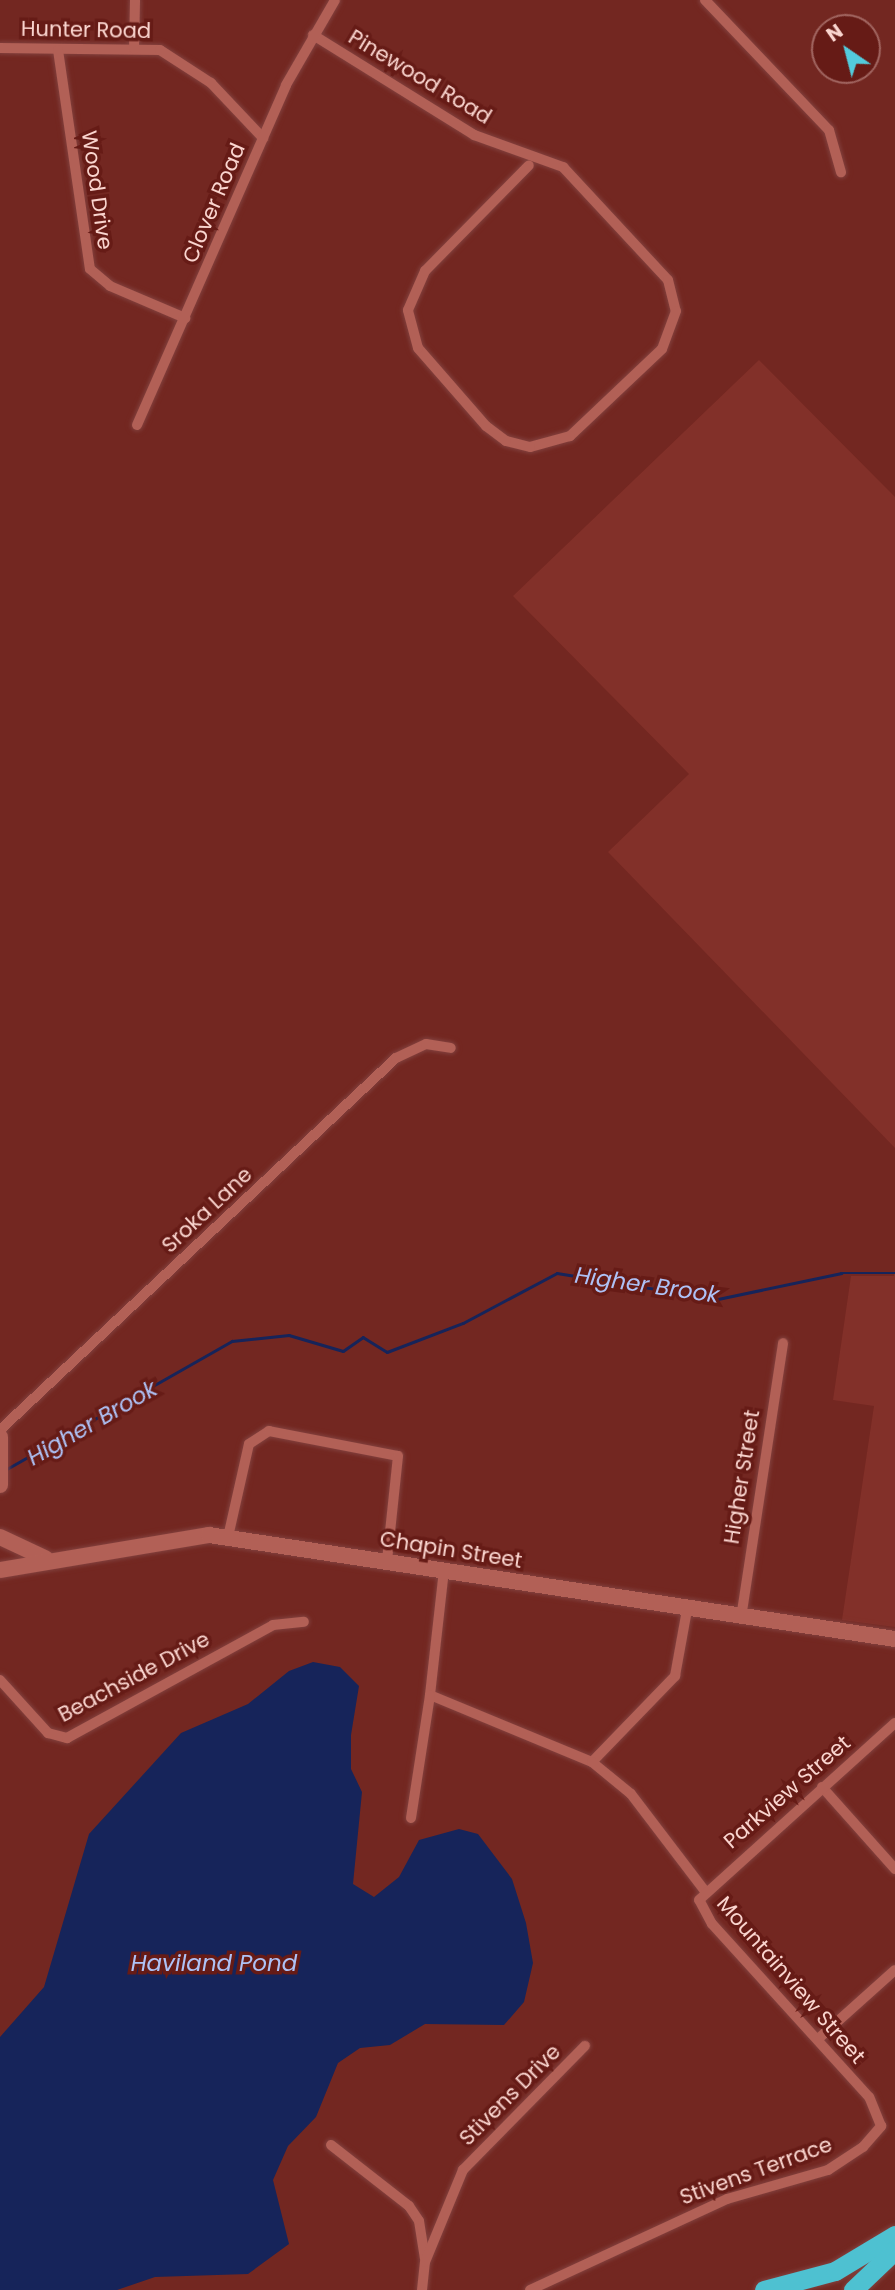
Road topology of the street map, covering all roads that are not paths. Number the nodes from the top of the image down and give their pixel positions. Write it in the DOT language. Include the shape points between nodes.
graph roads {
  1 [pos="135,0"];
  2 [pos="705,0"];
  3 [pos="328,3"];
  4 [pos="313,34"];
  5 [pos="0,48"];
  6 [pos="134,48"];
  7 [pos="58,50"];
  8 [pos="263,138"];
  9 [pos="529,165"];
  10 [pos="841,172"];
  11 [pos="186,318"];
  12 [pos="137,425"];
  13 [pos="451,1048"];
  14 [pos="783,1343"];
  15 [pos="0,1430"];
  16 [pos="0,1437"];
  17 [pos="1,1474"];
  18 [pos="0,1537"];
  19 [pos="228,1537"];
  20 [pos="47,1559"];
  21 [pos="387,1560"];
  22 [pos="0,1570"];
  23 [pos="444,1570"];
  24 [pos="687,1610"];
  25 [pos="741,1618"];
  26 [pos="304,1622"];
  27 [pos="895,1639"];
  28 [pos="0,1681"];
  29 [pos="430,1695"];
  30 [pos="895,1723"];
  31 [pos="592,1762"];
  32 [pos="822,1787"];
  33 [pos="411,1818"];
  34 [pos="895,1869"];
  35 [pos="705,1891"];
  36 [pos="895,1970"];
  37 [pos="818,2039"];
  38 [pos="585,2046"];
  39 [pos="868,2096"];
  40 [pos="331,2145"];
  41 [pos="895,2235"];
  42 [pos="895,2250"];
  43 [pos="425,2262"];
  44 [pos="422,2290"];
  45 [pos="530,2290"];
  46 [pos="764,2290"];
  47 [pos="853,2290"];
  1 -- 6 [label="street"];
  2 -- 10 [label="street" via="829,130"];
  3 -- 4 [label="street, Clover Road"];
  4 -- 8 [label="street, Clover Road"];
  4 -- 9 [label="street, Pinewood Road" via="474,135 563,167 668,280 676,311 662,349 570,436 530,447 486,426 418,348 408,310 419,279"];
  5 -- 7 [label="street, Hunter Road"];
  6 -- 7 [label="street, Hunter Road"];
  6 -- 8 [label="street, Hunter Road" via="160,50 189,65"];
  7 -- 11 [label="street, Wood Drive" via="90,269 110,286"];
  8 -- 11 [label="street, Clover Road"];
  11 -- 12 [label="street, Clover Road"];
  13 -- 15 [label="street, Sroka Lane" via="426,1044 396,1059"];
  14 -- 25 [label="street, Higher Street"];
  16 -- 17 [label="main road"];
  18 -- 20 [label="main road"];
  19 -- 20 [label="main road, Chapin Street" via="193,1536"];
  19 -- 21 [label="main road, Chapin Street"];
  19 -- 21 [label="street" via="250,1441 266,1430 398,1456"];
  20 -- 22 [label="main road, Chapin Street"];
  21 -- 23 [label="main road, Chapin Street"];
  23 -- 24 [label="main road, Chapin Street"];
  23 -- 29 [label="street"];
  24 -- 25 [label="main road, Chapin Street"];
  24 -- 31 [label="street" via="675,1676"];
  25 -- 27 [label="main road, Chapin Street"];
  26 -- 28 [label="street, Beachside Drive" via="273,1625 67,1738 48,1733"];
  29 -- 31 [label="street, Mountainview Street"];
  29 -- 33 [label="street"];
  30 -- 32 [label="street, Parkview Street"];
  31 -- 35 [label="street, Mountainview Street" via="631,1794"];
  32 -- 34 [label="street"];
  32 -- 35 [label="street, Parkview Street"];
  35 -- 37 [label="street, Mountainview Street" via="699,1900 702,1912"];
  36 -- 37 [label="street"];
  37 -- 39 [label="street, Mountainview Street"];
  38 -- 43 [label="street, Stivens Drive" via="463,2171"];
  39 -- 45 [label="street, Stivens Terrace" via="881,2126 863,2147 828,2170 727,2199"];
  40 -- 43 [label="street" via="409,2206 419,2221"];
  41 -- 46 [label="highway" via="835,2271"];
  42 -- 47 [label="highway"];
  43 -- 44 [label="street, Stivens Drive"];
}
